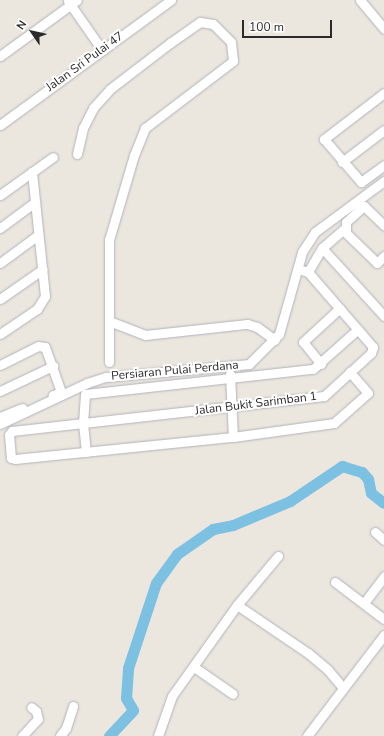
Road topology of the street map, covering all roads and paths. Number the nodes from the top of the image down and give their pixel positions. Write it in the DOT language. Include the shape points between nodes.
graph roads {
  1 [pos="171,0"];
  2 [pos="72,2"];
  3 [pos="365,2"];
  4 [pos="384,29"];
  5 [pos="102,50"];
  6 [pos="0,56"];
  7 [pos="384,94"];
  8 [pos="0,125"];
  9 [pos="384,130"];
  10 [pos="77,154"];
  11 [pos="53,157"];
  12 [pos="342,162"];
  13 [pos="384,165"];
  14 [pos="32,172"];
  15 [pos="384,181"];
  16 [pos="0,195"];
  17 [pos="35,202"];
  18 [pos="384,225"];
  19 [pos="0,228"];
  20 [pos="346,230"];
  21 [pos="38,235"];
  22 [pos="322,248"];
  23 [pos="381,260"];
  24 [pos="0,263"];
  25 [pos="43,269"];
  26 [pos="298,269"];
  27 [pos="308,272"];
  28 [pos="0,299"];
  29 [pos="340,308"];
  30 [pos="384,316"];
  31 [pos="109,321"];
  32 [pos="358,329"];
  33 [pos="0,334"];
  34 [pos="275,340"];
  35 [pos="109,362"];
  36 [pos="321,364"];
  37 [pos="0,365"];
  38 [pos="53,366"];
  39 [pos="230,366"];
  40 [pos="350,372"];
  41 [pos="230,379"];
  42 [pos="0,391"];
  43 [pos="231,408"];
  44 [pos="0,417"];
  45 [pos="83,423"];
  46 [pos="0,424"];
  47 [pos="233,437"];
  48 [pos="86,452"];
  49 [pos="375,532"];
  50 [pos="384,540"];
  51 [pos="278,556"];
  52 [pos="384,576"];
  53 [pos="335,582"];
  54 [pos="364,603"];
  55 [pos="237,605"];
  56 [pos="384,619"];
  57 [pos="384,635"];
  58 [pos="194,667"];
  59 [pos="343,688"];
  60 [pos="233,694"];
  61 [pos="73,706"];
  62 [pos="31,707"];
  63 [pos="22,736"];
  64 [pos="60,736"];
  65 [pos="158,736"];
  66 [pos="308,736"];
  1 -- 5 [label="street, Jalan Sri Pulai 47"];
  2 -- 5 [label="street"];
  2 -- 6 [label="street"];
  3 -- 4 [label="street"];
  5 -- 8 [label="street, Jalan Sri Pulai 47"];
  7 -- 12 [label="street" via="326,136 325,142"];
  9 -- 12 [label="street"];
  10 -- 31 [label="street" via="83,128 93,108 110,89 170,43 200,22 213,24 231,42 233,61 144,128 109,240"];
  11 -- 14 [label="street"];
  12 -- 13 [label="street" via="361,182"];
  14 -- 16 [label="street"];
  14 -- 17 [label="street"];
  15 -- 26 [label="street, Persiaran Pulai Perdana" via="315,232 302,252"];
  17 -- 19 [label="street"];
  17 -- 21 [label="street"];
  18 -- 20 [label="street" via="364,206 346,222"];
  20 -- 22 [label="street" via="341,230"];
  20 -- 23 [label="street"];
  21 -- 24 [label="street"];
  21 -- 25 [label="street"];
  22 -- 27 [label="street"];
  22 -- 30 [label="street"];
  25 -- 28 [label="street"];
  25 -- 33 [label="street" via="45,296 42,303"];
  26 -- 27 [label="street"];
  26 -- 34 [label="street, Persiaran Pulai Perdana" via="281,329"];
  27 -- 29 [label="street, Jalan Bukit Sarimban 1"];
  29 -- 32 [label="street, Jalan Bukit Sarimban 1"];
  29 -- 36 [label="street" via="303,342"];
  31 -- 34 [label="street" via="145,335 247,324 257,327"];
  31 -- 35 [label="street"];
  32 -- 36 [label="street"];
  32 -- 40 [label="street, Jalan Bukit Sarimban 1" via="373,350"];
  34 -- 39 [label="street, Persiaran Pulai Perdana" via="249,364"];
  36 -- 41 [label="street" via="313,369"];
  37 -- 38 [label="street" via="41,346 47,350"];
  38 -- 42 [label="street"];
  38 -- 44 [label="street" via="61,392"];
  39 -- 41 [label="street"];
  39 -- 46 [label="street, Persiaran Pulai Perdana" via="106,377 87,383"];
  40 -- 43 [label="street, Jalan Bukit Sarimban 1" via="328,393 319,397"];
  40 -- 47 [label="street" via="368,393 334,423"];
  41 -- 43 [label="street"];
  41 -- 45 [label="street" via="87,393 83,398"];
  43 -- 45 [label="street, Jalan Bukit Sarimban 1"];
  43 -- 47 [label="street"];
  45 -- 48 [label="street"];
  45 -- 48 [label="street, Jalan Bukit Sarimban 1" via="9,433 10,455 13,459"];
  47 -- 48 [label="street"];
  49 -- 50 [label="street"];
  51 -- 55 [label="street"];
  52 -- 54 [label="street"];
  53 -- 54 [label="street"];
  54 -- 56 [label="street"];
  55 -- 58 [label="street"];
  55 -- 59 [label="street" via="308,653 328,670"];
  57 -- 59 [label="street"];
  58 -- 60 [label="street"];
  58 -- 65 [label="street" via="172,696"];
  59 -- 66 [label="street"];
  61 -- 64 [label="street"];
  62 -- 63 [label="street" via="36,711 38,719"];
}
